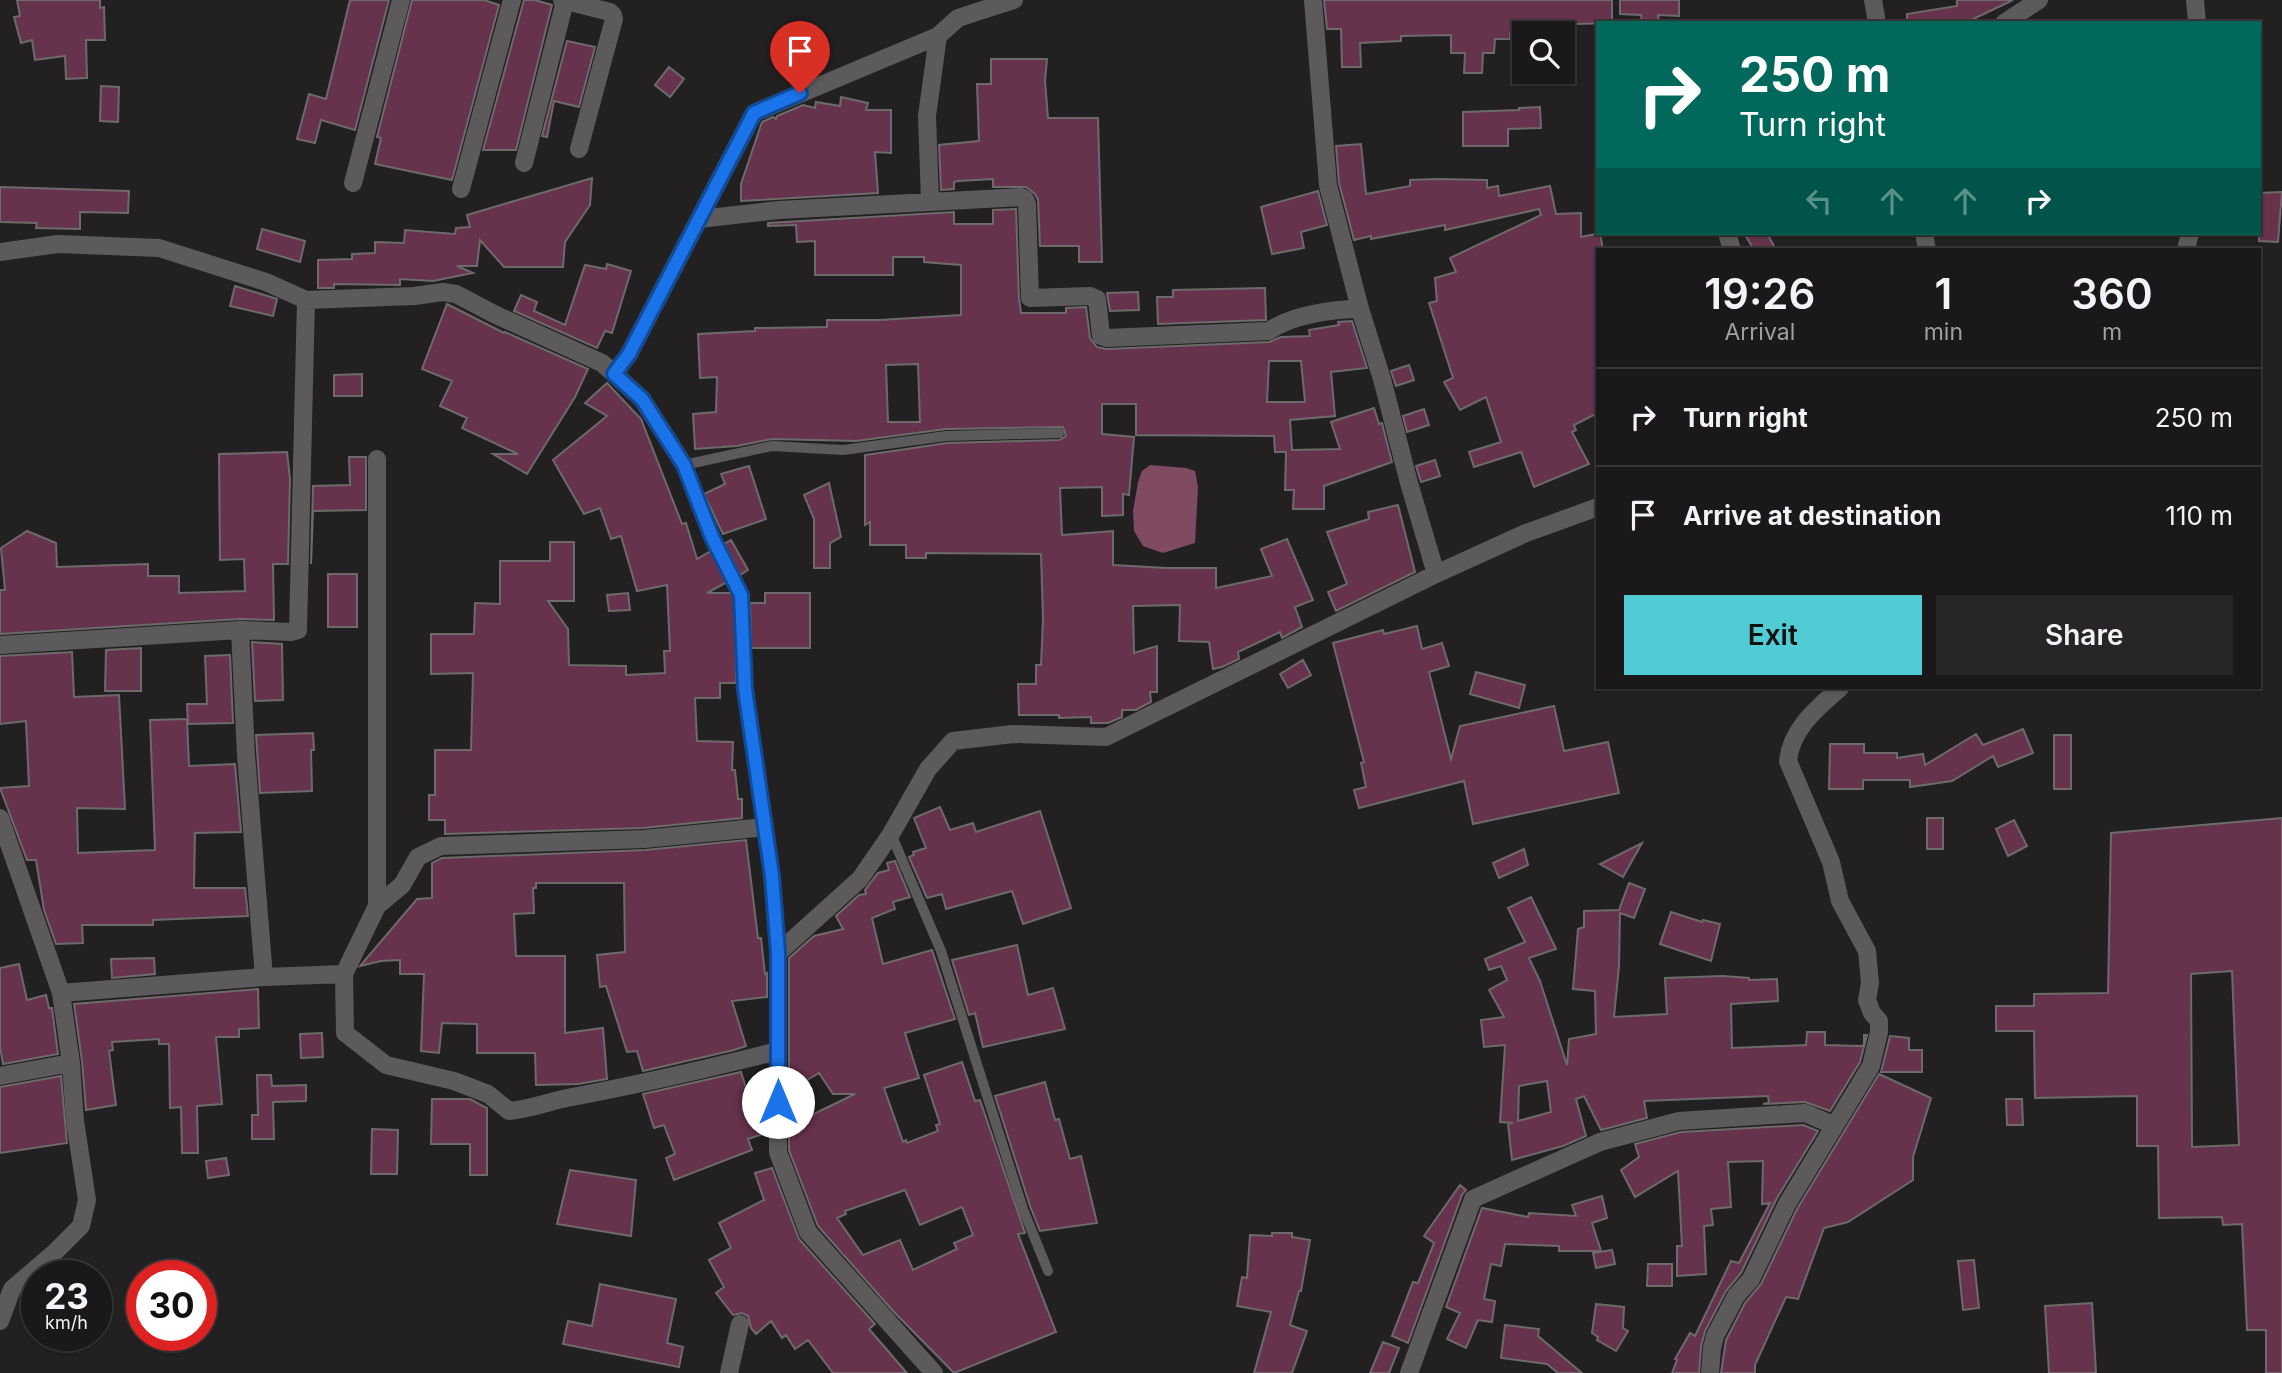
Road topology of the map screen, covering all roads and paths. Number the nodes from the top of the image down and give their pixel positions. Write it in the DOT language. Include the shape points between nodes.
graph roads {
  1 [pos="401,0"];
  2 [pos="512,0"];
  3 [pos="564,0"];
  4 [pos="1014,0"];
  5 [pos="1313,0"];
  6 [pos="1873,0"];
  7 [pos="2039,0"];
  8 [pos="2195,0"];
  9 [pos="1877,21"];
  10 [pos="2007,21"];
  11 [pos="2197,21"];
  12 [pos="938,36"];
  13 [pos="579,149"];
  14 [pos="524,163"];
  15 [pos="353,183"];
  16 [pos="461,189"];
  17 [pos="930,201"];
  18 [pos="699,219"];
  19 [pos="0,252"];
  20 [pos="306,300"];
  21 [pos="1360,309"];
  22 [pos="614,374"];
  23 [pos="1059,433"];
  24 [pos="377,459"];
  25 [pos="684,465"];
  26 [pos="1596,508"];
  27 [pos="1436,574"];
  28 [pos="240,630"];
  29 [pos="0,645"];
  30 [pos="1839,689"];
  31 [pos="0,818"];
  32 [pos="765,827"];
  33 [pos="891,834"];
  34 [pos="377,906"];
  35 [pos="778,953"];
  36 [pos="344,974"];
  37 [pos="264,977"];
  38 [pos="61,993"];
  39 [pos="778,1051"];
  40 [pos="71,1063"];
  41 [pos="0,1076"];
  42 [pos="1833,1125"];
  43 [pos="1048,1271"];
  44 [pos="0,1321"];
  45 [pos="740,1324"];
  46 [pos="729,1373"];
  47 [pos="934,1373"];
  48 [pos="1409,1373"];
  49 [pos="1710,1373"];
  1 -- 15 [label="street"];
  2 -- 16 [label="street"];
  3 -- 13 [label="street" via="610,12 614,19"];
  3 -- 14 [label="street"];
  4 -- 12 [label="street" via="958,18"];
  5 -- 21 [label="street" via="1328,185"];
  6 -- 9 [label="street"];
  7 -- 10 [label="street"];
  8 -- 11 [label="street"];
  12 -- 17 [label="street" via="927,116"];
  12 -- 18 [label="street" via="754,113"];
  17 -- 18 [label="street" via="779,209"];
  17 -- 21 [label="street" via="1025,199 1030,298 1097,299 1099,330 1107,338 1269,331 1281,322"];
  18 -- 22 [label="street" via="629,354"];
  19 -- 20 [label="street" via="58,244 159,248 266,282"];
  20 -- 22 [label="street" via="456,294 602,363"];
  20 -- 28 [label="street" via="298,630"];
  21 -- 27 [label="street"];
  22 -- 25 [label="street" via="642,399"];
  23 -- 25 [label="lane" via="946,436 843,450 772,446"];
  24 -- 34 [label="street"];
  25 -- 32 [label="lane" via="741,595 745,689"];
  26 -- 27 [label="street"];
  27 -- 33 [label="street" via="1106,737 1013,734 953,741 928,769"];
  28 -- 29 [label="street"];
  28 -- 37 [label="street"];
  30 -- 42 [label="street" via="1811,713 1789,747 1788,761 1831,862 1840,901 1867,951 1867,1000 1879,1021 1871,1066"];
  31 -- 38 [label="street"];
  32 -- 34 [label="street" via="644,839 441,846 418,857 402,885"];
  32 -- 35 [label="lane"];
  33 -- 35 [label="street" via="860,879"];
  33 -- 43 [label="lane" via="941,951 1023,1209"];
  34 -- 36 [label="street"];
  35 -- 39 [label="street"];
  36 -- 37 [label="street"];
  36 -- 39 [label="street" via="345,1033 386,1065 454,1081 488,1094 509,1111"];
  37 -- 38 [label="street"];
  38 -- 40 [label="street"];
  39 -- 47 [label="street" via="778,1152 808,1232"];
  40 -- 41 [label="street"];
  40 -- 44 [label="street" via="87,1200 81,1226 12,1289"];
  42 -- 48 [label="street" via="1805,1113 1679,1121 1600,1142 1473,1199"];
  42 -- 49 [label="street" via="1751,1279 1715,1336"];
  45 -- 46 [label="street"];
}
